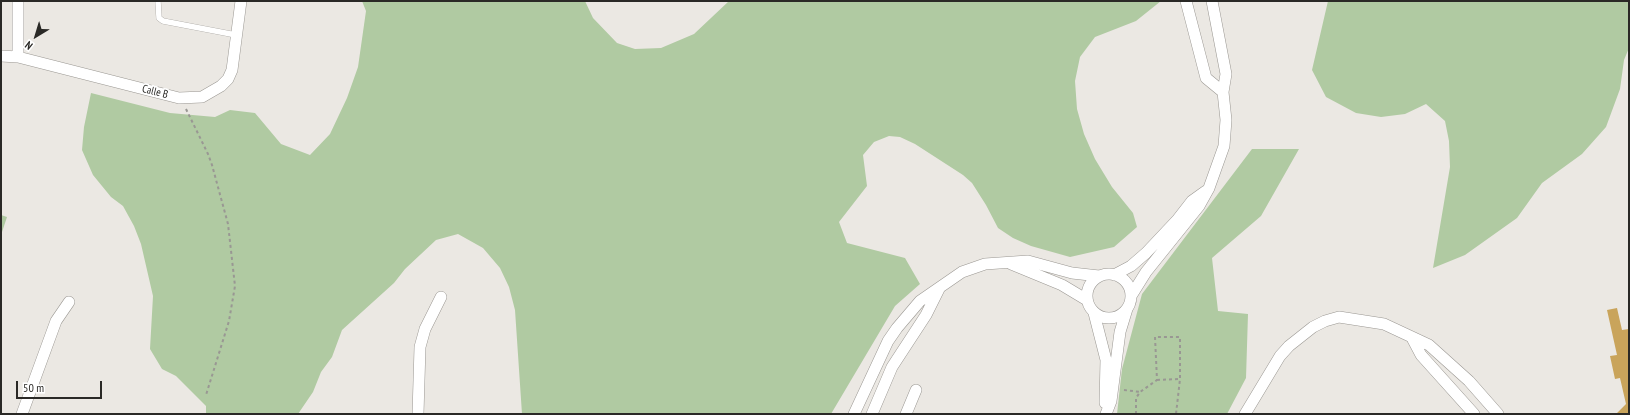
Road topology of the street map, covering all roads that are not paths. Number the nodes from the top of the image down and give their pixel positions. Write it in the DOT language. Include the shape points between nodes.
graph roads {
  1 [pos="18,1"];
  2 [pos="158,1"];
  3 [pos="241,1"];
  4 [pos="1186,1"];
  5 [pos="1212,1"];
  6 [pos="236,35"];
  7 [pos="1,56"];
  8 [pos="18,57"];
  9 [pos="1223,92"];
  10 [pos="1209,188"];
  11 [pos="1007,262"];
  12 [pos="1114,275"];
  13 [pos="1099,276"];
  14 [pos="939,289"];
  15 [pos="1131,296"];
  16 [pos="441,297"];
  17 [pos="1087,300"];
  18 [pos="69,302"];
  19 [pos="1127,309"];
  20 [pos="1094,314"];
  21 [pos="898,328"];
  22 [pos="911,338"];
  23 [pos="1412,338"];
  24 [pos="916,390"];
  25 [pos="1485,399"];
  26 [pos="1472,412"];
  27 [pos="22,414"];
  28 [pos="418,414"];
  29 [pos="854,414"];
  30 [pos="872,414"];
  31 [pos="906,414"];
  32 [pos="1106,414"];
  33 [pos="1245,414"];
  34 [pos="1498,414"];
  1 -- 8 [label="street"];
  2 -- 6 [label="lane" via="159,18 163,21"];
  3 -- 6 [label="street, Calle B"];
  4 -- 9 [label="street" via="1206,78"];
  5 -- 9 [label="street" via="1226,74"];
  6 -- 8 [label="street, Calle B" via="232,70 228,79 221,86 202,96 179,98"];
  7 -- 8 [label="street, Calle B"];
  9 -- 10 [label="street" via="1226,120 1224,146"];
  10 -- 12 [label="street" via="1192,201 1146,253 1131,266"];
  10 -- 15 [label="street" via="1199,206 1146,272"];
  11 -- 13 [label="street" via="1028,261 1072,273"];
  11 -- 14 [label="street" via="972,268"];
  11 -- 17 [label="street" via="1057,283"];
  12 -- 13 [label="street"];
  12 -- 15 [label="street" via="1126,283"];
  13 -- 17 [label="street" via="1088,287"];
  14 -- 21 [label="street" via="920,301"];
  14 -- 22 [label="street"];
  15 -- 19 [label="street"];
  16 -- 28 [label="street" via="425,329 420,346"];
  17 -- 20 [label="street"];
  18 -- 27 [label="street" via="56,321"];
  19 -- 20 [label="street" via="1116,318 1108,319"];
  19 -- 32 [label="street" via="1120,332 1113,388"];
  20 -- 32 [label="street" via="1106,360"];
  21 -- 22 [label="street" via="907,329"];
  21 -- 29 [label="street" via="888,341"];
  22 -- 30 [label="street" via="892,366"];
  23 -- 25 [label="street" via="1429,345"];
  23 -- 26 [label="street" via="1421,355"];
  23 -- 33 [label="street" via="1398,330 1371,321 1339,318 1325,321 1305,332 1288,346"];
  24 -- 31 [label="street"];
  25 -- 26 [label="street"];
  25 -- 34 [label="street"];
}
